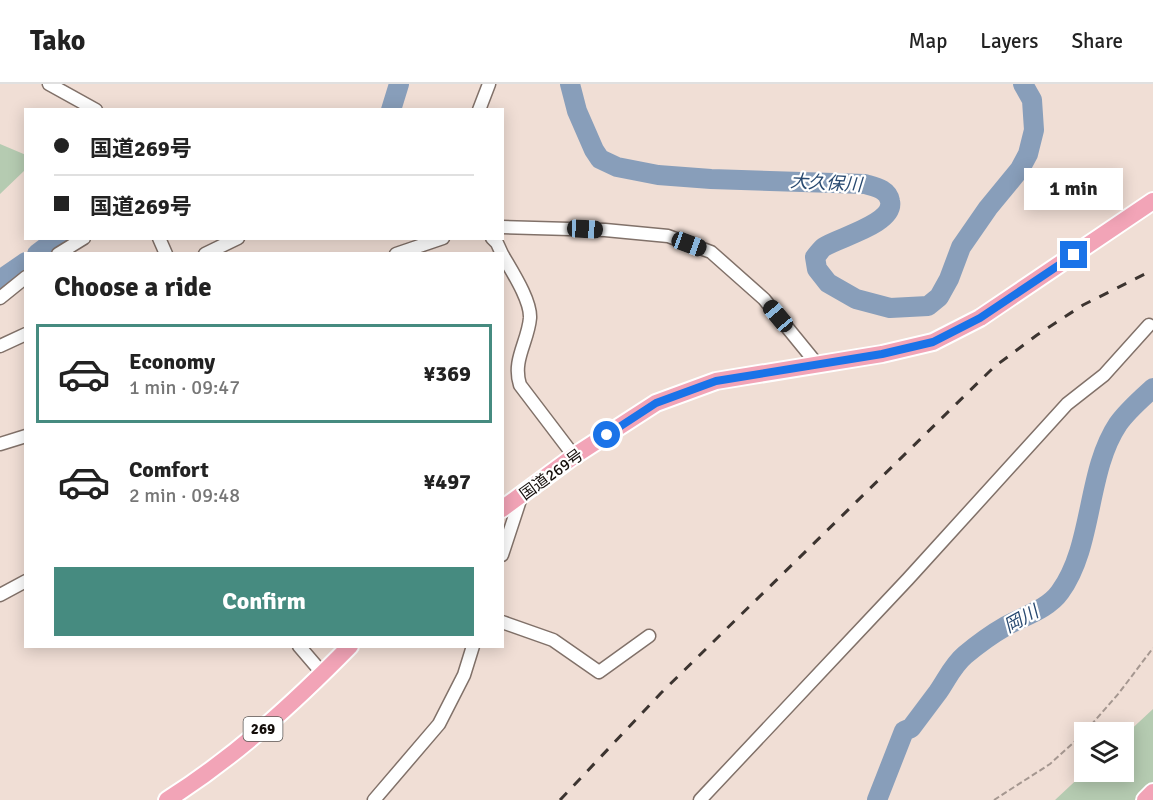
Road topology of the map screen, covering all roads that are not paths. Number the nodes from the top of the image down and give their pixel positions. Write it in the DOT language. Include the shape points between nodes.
graph roads {
  1 [pos="49,84"];
  2 [pos="489,84"];
  3 [pos="92,108"];
  4 [pos="480,108"];
  5 [pos="1153,201"];
  6 [pos="504,227"];
  7 [pos="81,240"];
  8 [pos="234,240"];
  9 [pos="437,240"];
  10 [pos="61,252"];
  11 [pos="209,252"];
  12 [pos="402,252"];
  13 [pos="504,258"];
  14 [pos="24,279"];
  15 [pos="0,298"];
  16 [pos="1149,325"];
  17 [pos="24,335"];
  18 [pos="0,346"];
  19 [pos="818,364"];
  20 [pos="24,437"];
  21 [pos="0,444"];
  22 [pos="574,456"];
  23 [pos="522,494"];
  24 [pos="504,508"];
  25 [pos="504,549"];
  26 [pos="24,582"];
  27 [pos="0,595"];
  28 [pos="504,623"];
  29 [pos="649,636"];
  30 [pos="301,648"];
  31 [pos="348,648"];
  32 [pos="472,648"];
  33 [pos="323,674"];
  34 [pos="1153,792"];
  35 [pos="167,800"];
  36 [pos="374,800"];
  37 [pos="700,800"];
  38 [pos="1145,800"];
  1 -- 3 [label="street"];
  2 -- 4 [label="street"];
  5 -- 19 [label="highway, 国道269号" via="980,318 933,342"];
  6 -- 19 [label="street" via="668,236 711,252 764,299"];
  7 -- 10 [label="street"];
  8 -- 11 [label="street"];
  9 -- 12 [label="street"];
  13 -- 22 [label="street" via="525,297 530,316 516,373 520,385"];
  14 -- 15 [label="street"];
  16 -- 37 [label="street" via="1104,375 1067,404"];
  17 -- 18 [label="street"];
  19 -- 22 [label="highway, 国道269号" via="716,381 656,403"];
  20 -- 21 [label="street"];
  22 -- 23 [label="highway, 国道269号"];
  23 -- 24 [label="highway, 国道269号"];
  23 -- 25 [label="street"];
  26 -- 27 [label="street"];
  28 -- 29 [label="street" via="553,640 598,672"];
  30 -- 33 [label="street"];
  31 -- 33 [label="highway, 269"];
  32 -- 36 [label="street" via="440,724"];
  33 -- 35 [label="highway, 269" via="254,737"];
  34 -- 38 [label="highway"];
}
